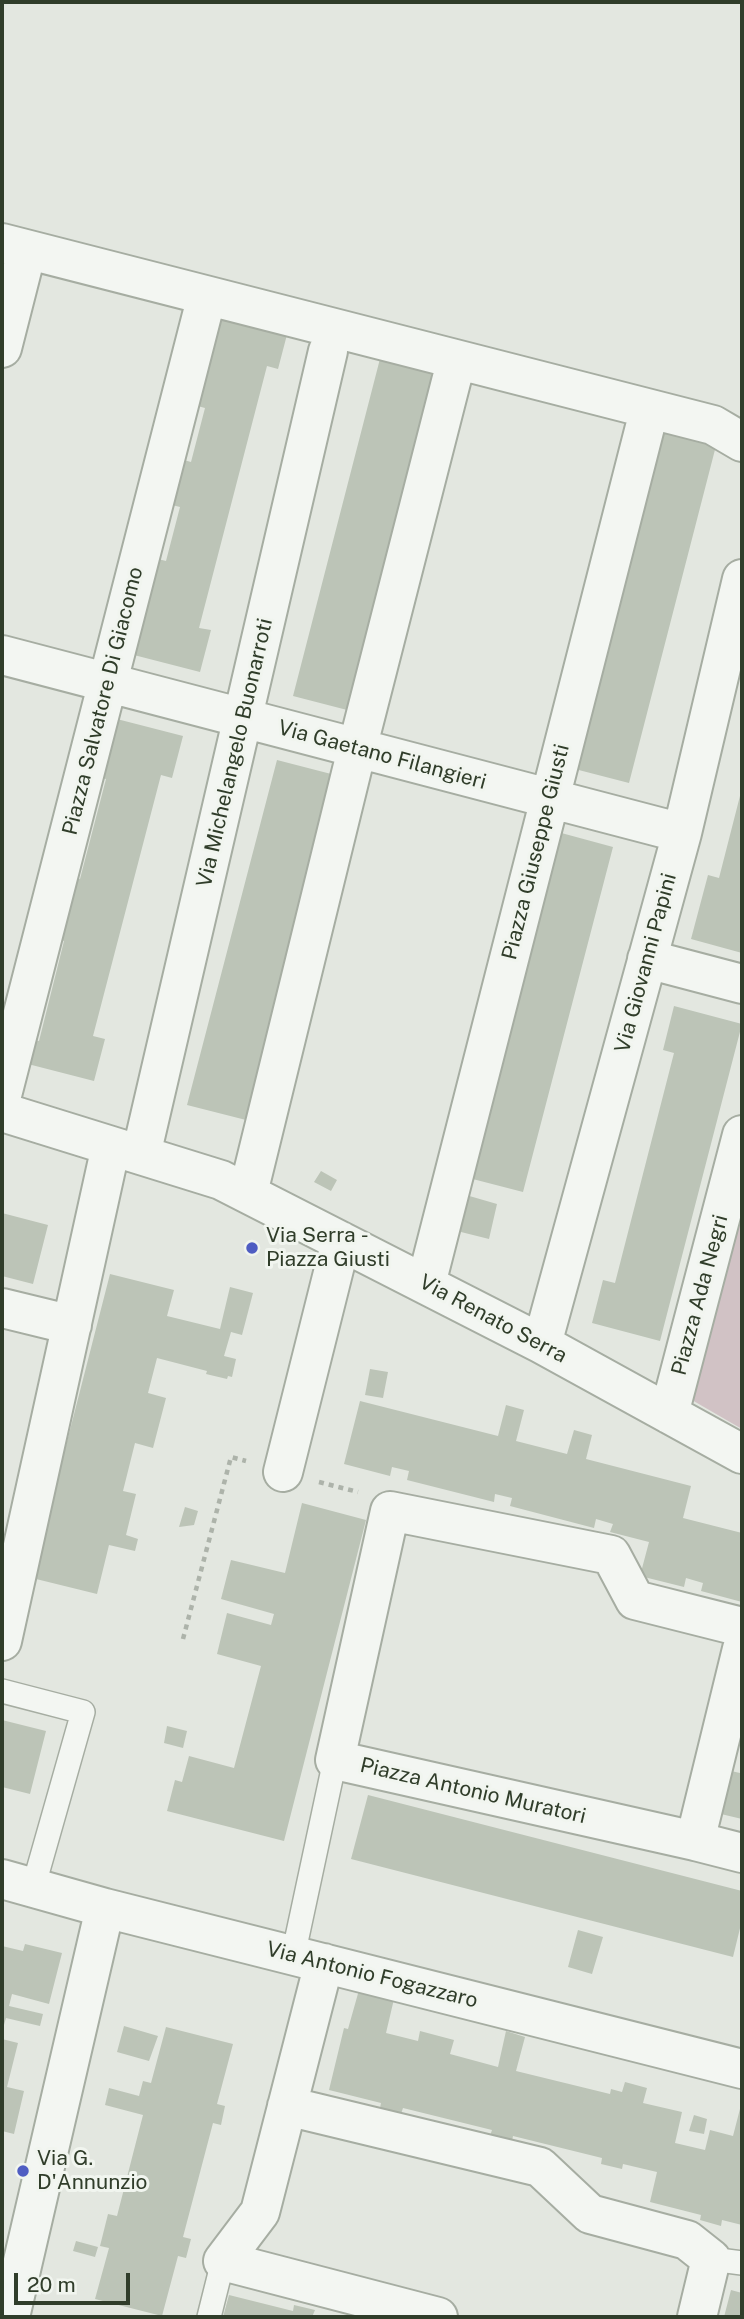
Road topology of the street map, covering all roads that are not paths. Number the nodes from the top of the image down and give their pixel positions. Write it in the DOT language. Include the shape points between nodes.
graph roads {
  1 [pos="14,247"];
  2 [pos="204,307"];
  3 [pos="2,348"];
  4 [pos="328,351"];
  5 [pos="456,366"];
  6 [pos="647,419"];
  7 [pos="742,442"];
  8 [pos="742,579"];
  9 [pos="2,654"];
  10 [pos="108,683"];
  11 [pos="243,719"];
  12 [pos="358,748"];
  13 [pos="550,799"];
  14 [pos="682,833"];
  15 [pos="648,959"];
  16 [pos="742,984"];
  17 [pos="2,1095"];
  18 [pos="2,1112"];
  19 [pos="742,1135"];
  20 [pos="126,1151"];
  21 [pos="248,1194"];
  22 [pos="341,1241"];
  23 [pos="426,1284"];
  24 [pos="2,1308"];
  25 [pos="72,1325"];
  26 [pos="541,1344"];
  27 [pos="669,1414"];
  28 [pos="742,1454"];
  29 [pos="284,1472"];
  30 [pos="742,1627"];
  31 [pos="2,1641"];
  32 [pos="742,1649"];
  33 [pos="2,1691"];
  34 [pos="335,1760"];
  35 [pos="695,1841"];
  36 [pos="742,1853"];
  37 [pos="17,1883"];
  38 [pos="105,1908"];
  39 [pos="309,1960"];
  40 [pos="742,2069"];
  41 [pos="287,2106"];
  42 [pos="12,2258"];
  43 [pos="223,2261"];
  44 [pos="726,2261"];
  45 [pos="10,2317"];
  46 [pos="209,2317"];
  47 [pos="438,2317"];
  48 [pos="696,2317"];
  1 -- 3 [label="street"];
  1 -- 7 [label="street" via="713,425"];
  2 -- 10 [label="street, Piazza Salvatore Di Giacomo"];
  4 -- 11 [label="street, Via Michelangelo Buonarroti"];
  5 -- 12 [label="street"];
  6 -- 13 [label="street, Piazza Giuseppe Giusti"];
  8 -- 14 [label="street, Via Giovanni Papini"];
  9 -- 10 [label="street, Via Gaetano Filangieri"];
  10 -- 11 [label="street, Via Gaetano Filangieri"];
  10 -- 17 [label="street, Piazza Salvatore Di Giacomo"];
  11 -- 12 [label="street, Via Gaetano Filangieri"];
  11 -- 20 [label="street, Via Michelangelo Buonarroti"];
  12 -- 13 [label="street, Via Gaetano Filangieri"];
  12 -- 21 [label="street"];
  13 -- 14 [label="street, Via Gaetano Filangieri"];
  13 -- 23 [label="street, Piazza Giuseppe Giusti"];
  14 -- 15 [label="street, Via Giovanni Papini"];
  15 -- 16 [label="street"];
  15 -- 26 [label="street, Via Giovanni Papini"];
  18 -- 20 [label="street, Via Renato Serra"];
  19 -- 27 [label="street, Piazza Ada Negri"];
  20 -- 21 [label="street, Via Renato Serra" via="221,1180"];
  20 -- 25 [label="street, Via Michelangelo Buonarroti"];
  21 -- 22 [label="street, Via Renato Serra"];
  22 -- 23 [label="street, Via Renato Serra"];
  22 -- 29 [label="street"];
  23 -- 26 [label="street, Via Renato Serra"];
  24 -- 25 [label="street"];
  25 -- 31 [label="street, Via Michelangelo Buonarroti"];
  26 -- 27 [label="street, Via Renato Serra"];
  27 -- 28 [label="street, Via Renato Serra"];
  30 -- 34 [label="street, Piazza Antonio Muratori" via="635,1600 611,1555 390,1511"];
  32 -- 35 [label="street"];
  33 -- 37 [label="lane" via="83,1712"];
  34 -- 35 [label="street, Piazza Antonio Muratori"];
  34 -- 39 [label="lane"];
  35 -- 36 [label="street, Piazza Antonio Muratori"];
  37 -- 38 [label="street, Via Antonio Fogazzaro"];
  38 -- 39 [label="street, Via Antonio Fogazzaro"];
  38 -- 42 [label="street"];
  39 -- 40 [label="street, Via Antonio Fogazzaro"];
  39 -- 41 [label="street"];
  41 -- 43 [label="street" via="260,2213"];
  41 -- 44 [label="street" via="540,2166 590,2214 687,2240"];
  42 -- 45 [label="street"];
  43 -- 46 [label="lane"];
  43 -- 47 [label="street"];
  44 -- 48 [label="street"];
}
